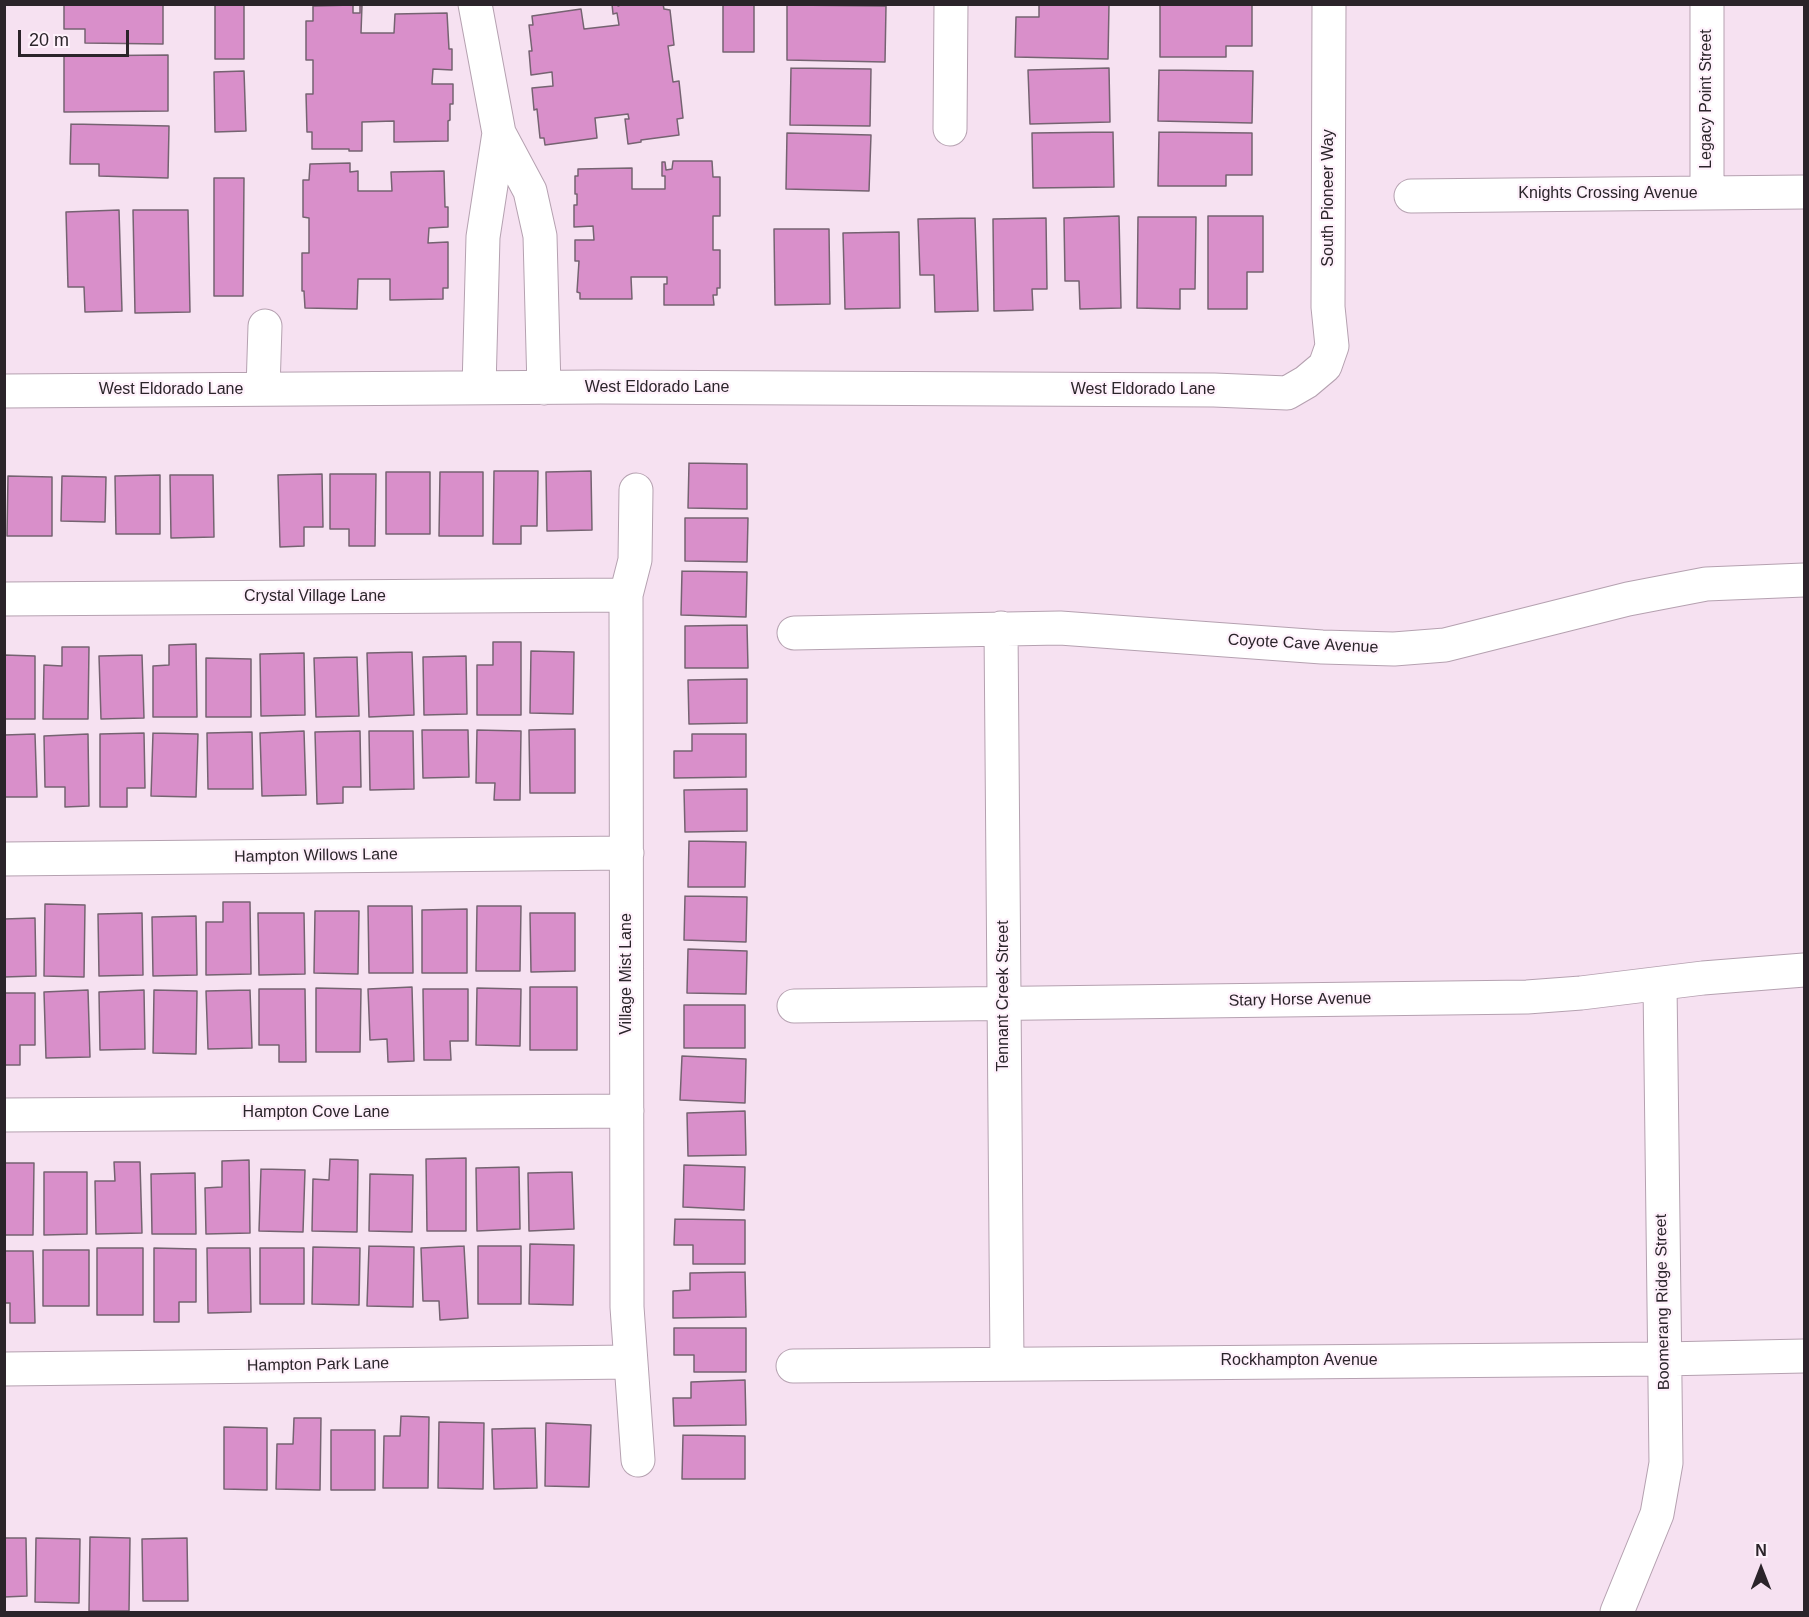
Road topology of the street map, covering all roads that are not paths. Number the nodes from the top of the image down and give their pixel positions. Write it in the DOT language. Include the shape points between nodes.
graph roads {
  1 [pos="476,4"];
  2 [pos="951,4"];
  3 [pos="1329,4"];
  4 [pos="1707,4"];
  5 [pos="950,129"];
  6 [pos="499,133"];
  7 [pos="1804,192"];
  8 [pos="1707,193"];
  9 [pos="1411,195"];
  10 [pos="265,326"];
  11 [pos="1306,382"];
  12 [pos="479,388"];
  13 [pos="544,388"];
  14 [pos="263,389"];
  15 [pos="4,391"];
  16 [pos="636,490"];
  17 [pos="1804,580"];
  18 [pos="626,595"];
  19 [pos="4,599"];
  20 [pos="1001,628"];
  21 [pos="794,633"];
  22 [pos="627,853"];
  23 [pos="4,860"];
  24 [pos="1804,969"];
  25 [pos="1660,984"];
  26 [pos="1004,1004"];
  27 [pos="794,1006"];
  28 [pos="627,1111"];
  29 [pos="4,1115"];
  30 [pos="1804,1356"];
  31 [pos="1663,1359"];
  32 [pos="631,1362"];
  33 [pos="1007,1363"];
  34 [pos="793,1366"];
  35 [pos="4,1369"];
  36 [pos="638,1460"];
  37 [pos="1617,1612"];
  1 -- 6 [label="street"];
  2 -- 5 [label="street"];
  3 -- 11 [label="street, South Pioneer Way" via="1328,307 1332,346 1325,366"];
  4 -- 8 [label="street, Legacy Point Street"];
  6 -- 12 [label="street" via="483,237"];
  6 -- 13 [label="street" via="531,191 540,236"];
  7 -- 8 [label="street, Knights Crossing Avenue"];
  8 -- 9 [label="street, Knights Crossing Avenue"];
  10 -- 14 [label="street"];
  11 -- 13 [label="street, West Eldorado Lane" via="1287,393"];
  12 -- 13 [label="street, West Eldorado Lane"];
  12 -- 14 [label="street, West Eldorado Lane"];
  14 -- 15 [label="street, West Eldorado Lane"];
  16 -- 18 [label="street, Village Mist Lane" via="635,560"];
  17 -- 20 [label="street, Coyote Cave Avenue" via="1706,584 1628,599 1445,645 1394,649 1060,628"];
  18 -- 19 [label="street, Crystal Village Lane"];
  18 -- 22 [label="street, Village Mist Lane"];
  20 -- 21 [label="street, Coyote Cave Avenue"];
  20 -- 26 [label="street, Tennant Creek Street"];
  22 -- 23 [label="street, Hampton Willows Lane"];
  22 -- 28 [label="street, Village Mist Lane"];
  24 -- 25 [label="street, Stary Horse Avenue"];
  25 -- 26 [label="street, Stary Horse Avenue" via="1527,997"];
  25 -- 31 [label="street, Boomerang Ridge Street"];
  26 -- 27 [label="street, Stary Horse Avenue"];
  26 -- 33 [label="street, Tennant Creek Street"];
  28 -- 29 [label="street, Hampton Cove Lane"];
  28 -- 32 [label="street, Village Mist Lane" via="627,1307"];
  30 -- 31 [label="street, Rockhampton Avenue"];
  31 -- 33 [label="street, Rockhampton Avenue"];
  31 -- 37 [label="street, Boomerang Ridge Street" via="1666,1463 1657,1514"];
  32 -- 35 [label="street, Hampton Park Lane"];
  32 -- 36 [label="street, Village Mist Lane"];
  33 -- 34 [label="street, Rockhampton Avenue"];
}
